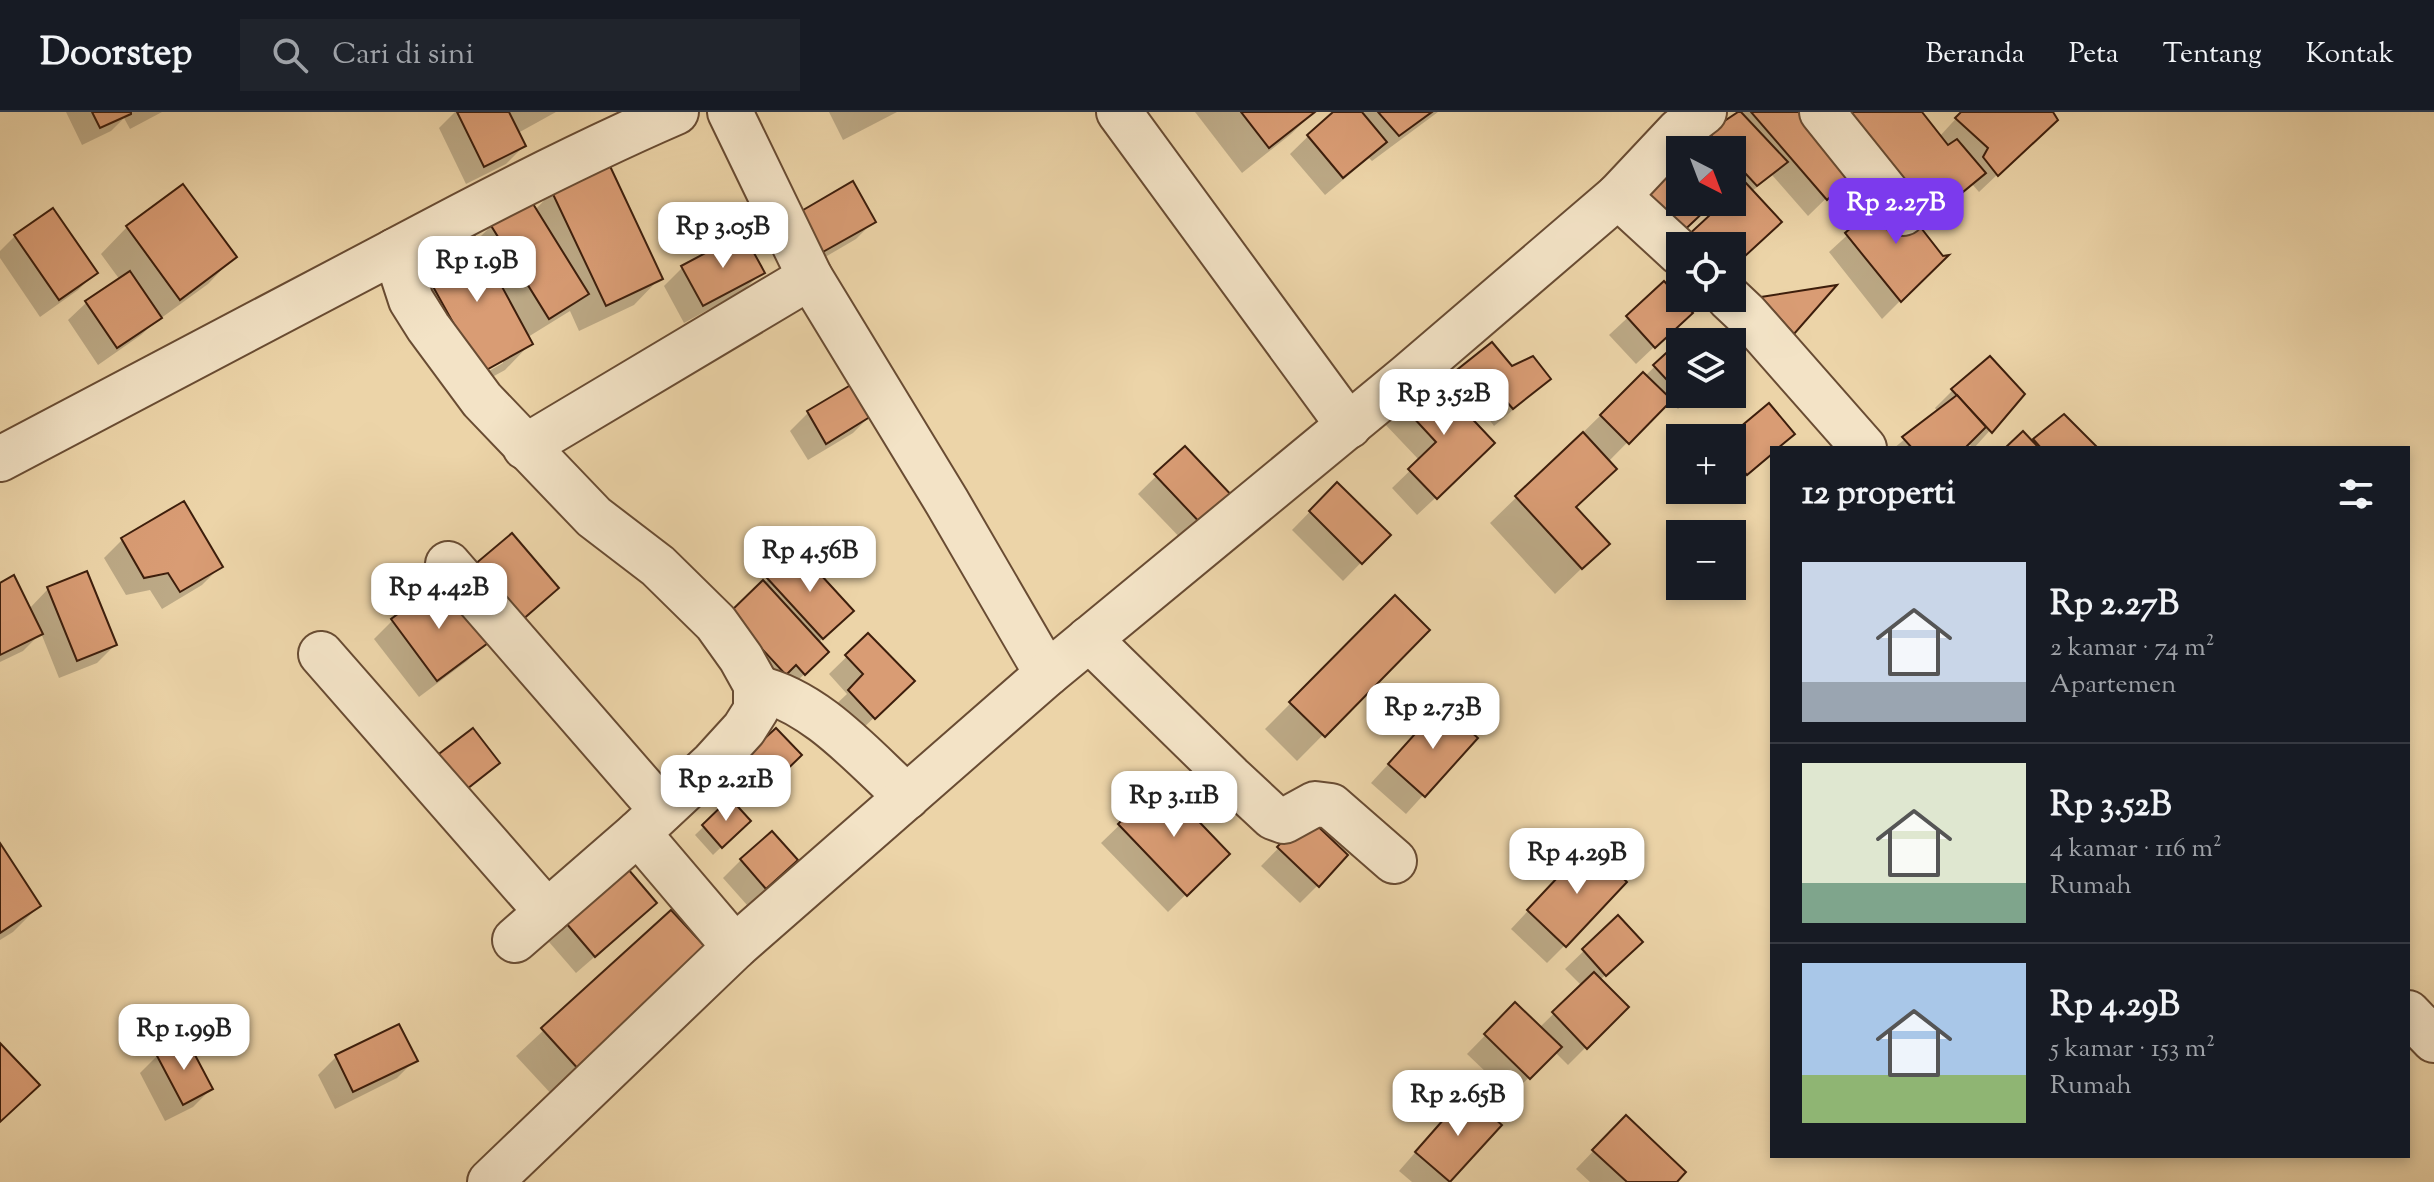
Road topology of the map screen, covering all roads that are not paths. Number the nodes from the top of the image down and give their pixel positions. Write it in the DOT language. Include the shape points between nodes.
graph roads {
  1 [pos="676,112"];
  2 [pos="730,112"];
  3 [pos="1119,112"];
  4 [pos="1822,112"];
  5 [pos="1682,118"];
  6 [pos="1618,196"];
  7 [pos="1903,213"];
  8 [pos="1666,240"];
  9 [pos="395,251"];
  10 [pos="810,277"];
  11 [pos="1744,312"];
  12 [pos="1349,426"];
  13 [pos="1862,446"];
  14 [pos="525,447"];
  15 [pos="0,459"];
  16 [pos="448,564"];
  17 [pos="1089,639"];
  18 [pos="321,654"];
  19 [pos="1047,674"];
  20 [pos="756,688"];
  21 [pos="907,797"];
  22 [pos="650,822"];
  23 [pos="1394,861"];
  24 [pos="547,912"];
  25 [pos="515,940"];
  26 [pos="735,947"];
  27 [pos="2410,1015"];
  28 [pos="2434,1040"];
  29 [pos="490,1182"];
  1 -- 9 [label="street" via="474,207"];
  2 -- 10 [label="street"];
  3 -- 12 [label="street"];
  4 -- 7 [label="street"];
  5 -- 6 [label="street"];
  6 -- 8 [label="street"];
  6 -- 12 [label="street"];
  9 -- 14 [label="street" via="411,300 428,327"];
  9 -- 15 [label="street"];
  10 -- 14 [label="street"];
  10 -- 19 [label="street"];
  11 -- 13 [label="street"];
  12 -- 17 [label="street"];
  14 -- 20 [label="street" via="594,517 658,566 716,623"];
  16 -- 22 [label="street"];
  17 -- 19 [label="street"];
  17 -- 23 [label="street" via="1273,817 1284,821 1315,804 1331,806"];
  18 -- 24 [label="street"];
  19 -- 21 [label="street"];
  20 -- 21 [label="street" via="802,707"];
  20 -- 22 [label="street" via="756,710 744,729"];
  21 -- 26 [label="street"];
  22 -- 24 [label="street"];
  22 -- 26 [label="street"];
  24 -- 25 [label="street"];
  26 -- 29 [label="street"];
  27 -- 28 [label="street"];
}
